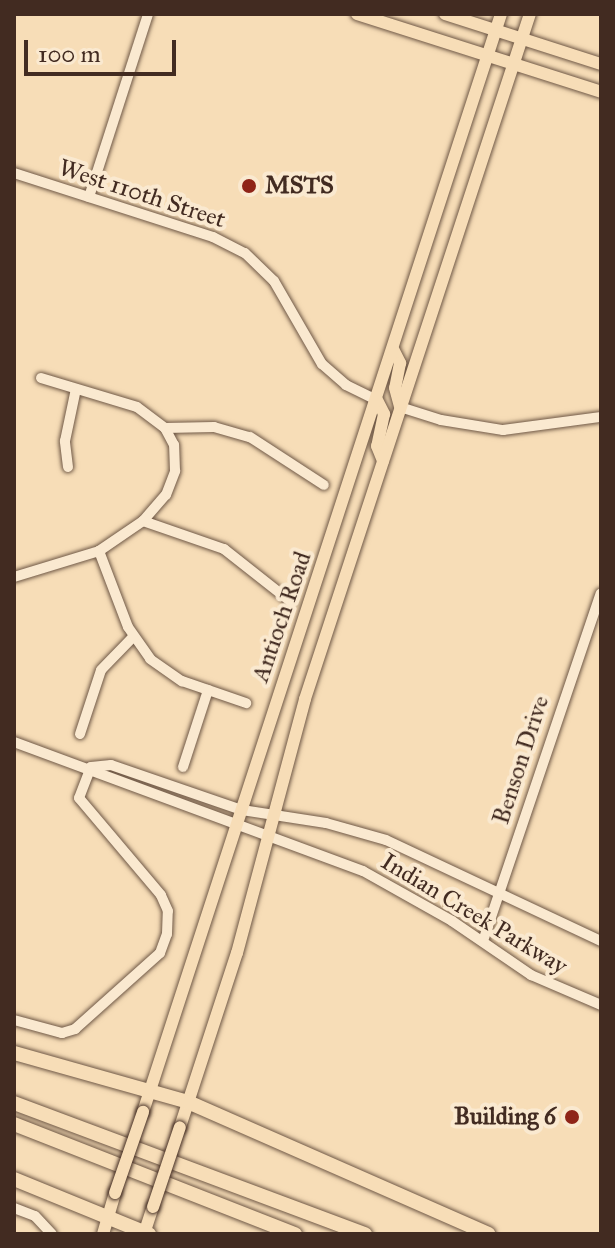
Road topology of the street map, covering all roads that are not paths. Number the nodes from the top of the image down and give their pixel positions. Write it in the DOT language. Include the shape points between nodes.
graph roads {
  1 [pos="148,14"];
  2 [pos="357,14"];
  3 [pos="445,14"];
  4 [pos="501,14"];
  5 [pos="530,14"];
  6 [pos="495,30"];
  7 [pos="522,39"];
  8 [pos="487,56"];
  9 [pos="514,64"];
  10 [pos="601,64"];
  11 [pos="601,92"];
  12 [pos="14,173"];
  13 [pos="89,197"];
  14 [pos="393,349"];
  15 [pos="41,378"];
  16 [pos="76,389"];
  17 [pos="377,400"];
  18 [pos="400,407"];
  19 [pos="601,417"];
  20 [pos="165,428"];
  21 [pos="383,461"];
  22 [pos="68,467"];
  23 [pos="324,485"];
  24 [pos="143,521"];
  25 [pos="99,551"];
  26 [pos="14,577"];
  27 [pos="601,593"];
  28 [pos="291,602"];
  29 [pos="133,637"];
  30 [pos="208,690"];
  31 [pos="246,703"];
  32 [pos="80,734"];
  33 [pos="14,742"];
  34 [pos="91,767"];
  35 [pos="183,767"];
  36 [pos="273,814"];
  37 [pos="240,816"];
  38 [pos="268,834"];
  39 [pos="499,893"];
  40 [pos="483,941"];
  41 [pos="601,941"];
  42 [pos="601,1005"];
  43 [pos="14,1020"];
  44 [pos="14,1053"];
  45 [pos="150,1090"];
  46 [pos="188,1102"];
  47 [pos="14,1103"];
  48 [pos="14,1124"];
  49 [pos="14,1179"];
  50 [pos="14,1208"];
  51 [pos="105,1227"];
  52 [pos="146,1233"];
  53 [pos="52,1234"];
  54 [pos="295,1234"];
  55 [pos="365,1234"];
  56 [pos="488,1234"];
  1 -- 13 [label="street"];
  2 -- 8 [label="main road"];
  3 -- 6 [label="main road"];
  4 -- 6 [label="main road, Antioch Road"];
  5 -- 7 [label="main road, Antioch Road"];
  6 -- 7 [label="main road"];
  6 -- 8 [label="main road, Antioch Road"];
  7 -- 9 [label="main road, Antioch Road"];
  7 -- 10 [label="main road"];
  8 -- 9 [label="main road"];
  8 -- 14 [label="main road, Antioch Road"];
  9 -- 11 [label="main road"];
  9 -- 18 [label="main road, Antioch Road"];
  12 -- 13 [label="street, West 110th Street"];
  13 -- 17 [label="street, West 110th Street" via="213,237 245,253 281,290 322,364 346,385"];
  14 -- 17 [label="main road, Antioch Road"];
  14 -- 18 [label="main road" via="400,363 395,387"];
  15 -- 16 [label="street"];
  16 -- 20 [label="street" via="137,407"];
  16 -- 22 [label="street" via="65,441"];
  17 -- 21 [label="main road" via="384,414 377,446"];
  17 -- 37 [label="main road, Antioch Road"];
  18 -- 19 [label="street" via="503,430"];
  18 -- 21 [label="main road, Antioch Road"];
  20 -- 23 [label="street" via="214,427 250,437"];
  20 -- 24 [label="street" via="174,445 175,471 166,495"];
  21 -- 36 [label="main road, Antioch Road"];
  24 -- 25 [label="street"];
  24 -- 28 [label="street" via="224,549"];
  25 -- 26 [label="street"];
  25 -- 29 [label="street"];
  27 -- 39 [label="street, Benson Drive"];
  29 -- 30 [label="street" via="166,672"];
  29 -- 32 [label="street" via="101,670"];
  30 -- 31 [label="street"];
  30 -- 35 [label="street"];
  33 -- 34 [label="street"];
  34 -- 37 [label="street" via="111,765"];
  34 -- 43 [label="street" via="79,798 161,895 169,923 160,953 75,1029 62,1033"];
  36 -- 37 [label="street, Indian Creek Parkway"];
  36 -- 38 [label="main road, Antioch Road"];
  36 -- 39 [label="street, Indian Creek Parkway" via="386,840"];
  37 -- 38 [label="street, Indian Creek Parkway"];
  37 -- 45 [label="main road, Antioch Road"];
  38 -- 40 [label="street, Indian Creek Parkway" via="389,884"];
  38 -- 46 [label="main road, Antioch Road"];
  39 -- 40 [label="street, Benson Drive"];
  39 -- 41 [label="street, Indian Creek Parkway"];
  40 -- 42 [label="street, Indian Creek Parkway" via="531,975"];
  44 -- 45 [label="highway"];
  45 -- 46 [label="highway"];
  45 -- 51 [label="main road, Antioch Road, bridge"];
  46 -- 52 [label="main road, Antioch Road, bridge"];
  46 -- 56 [label="highway"];
  47 -- 55 [label="highway"];
  48 -- 54 [label="highway"];
  49 -- 51 [label="highway"];
  50 -- 53 [label="street" via="35,1216"];
  51 -- 52 [label="highway"];
}
